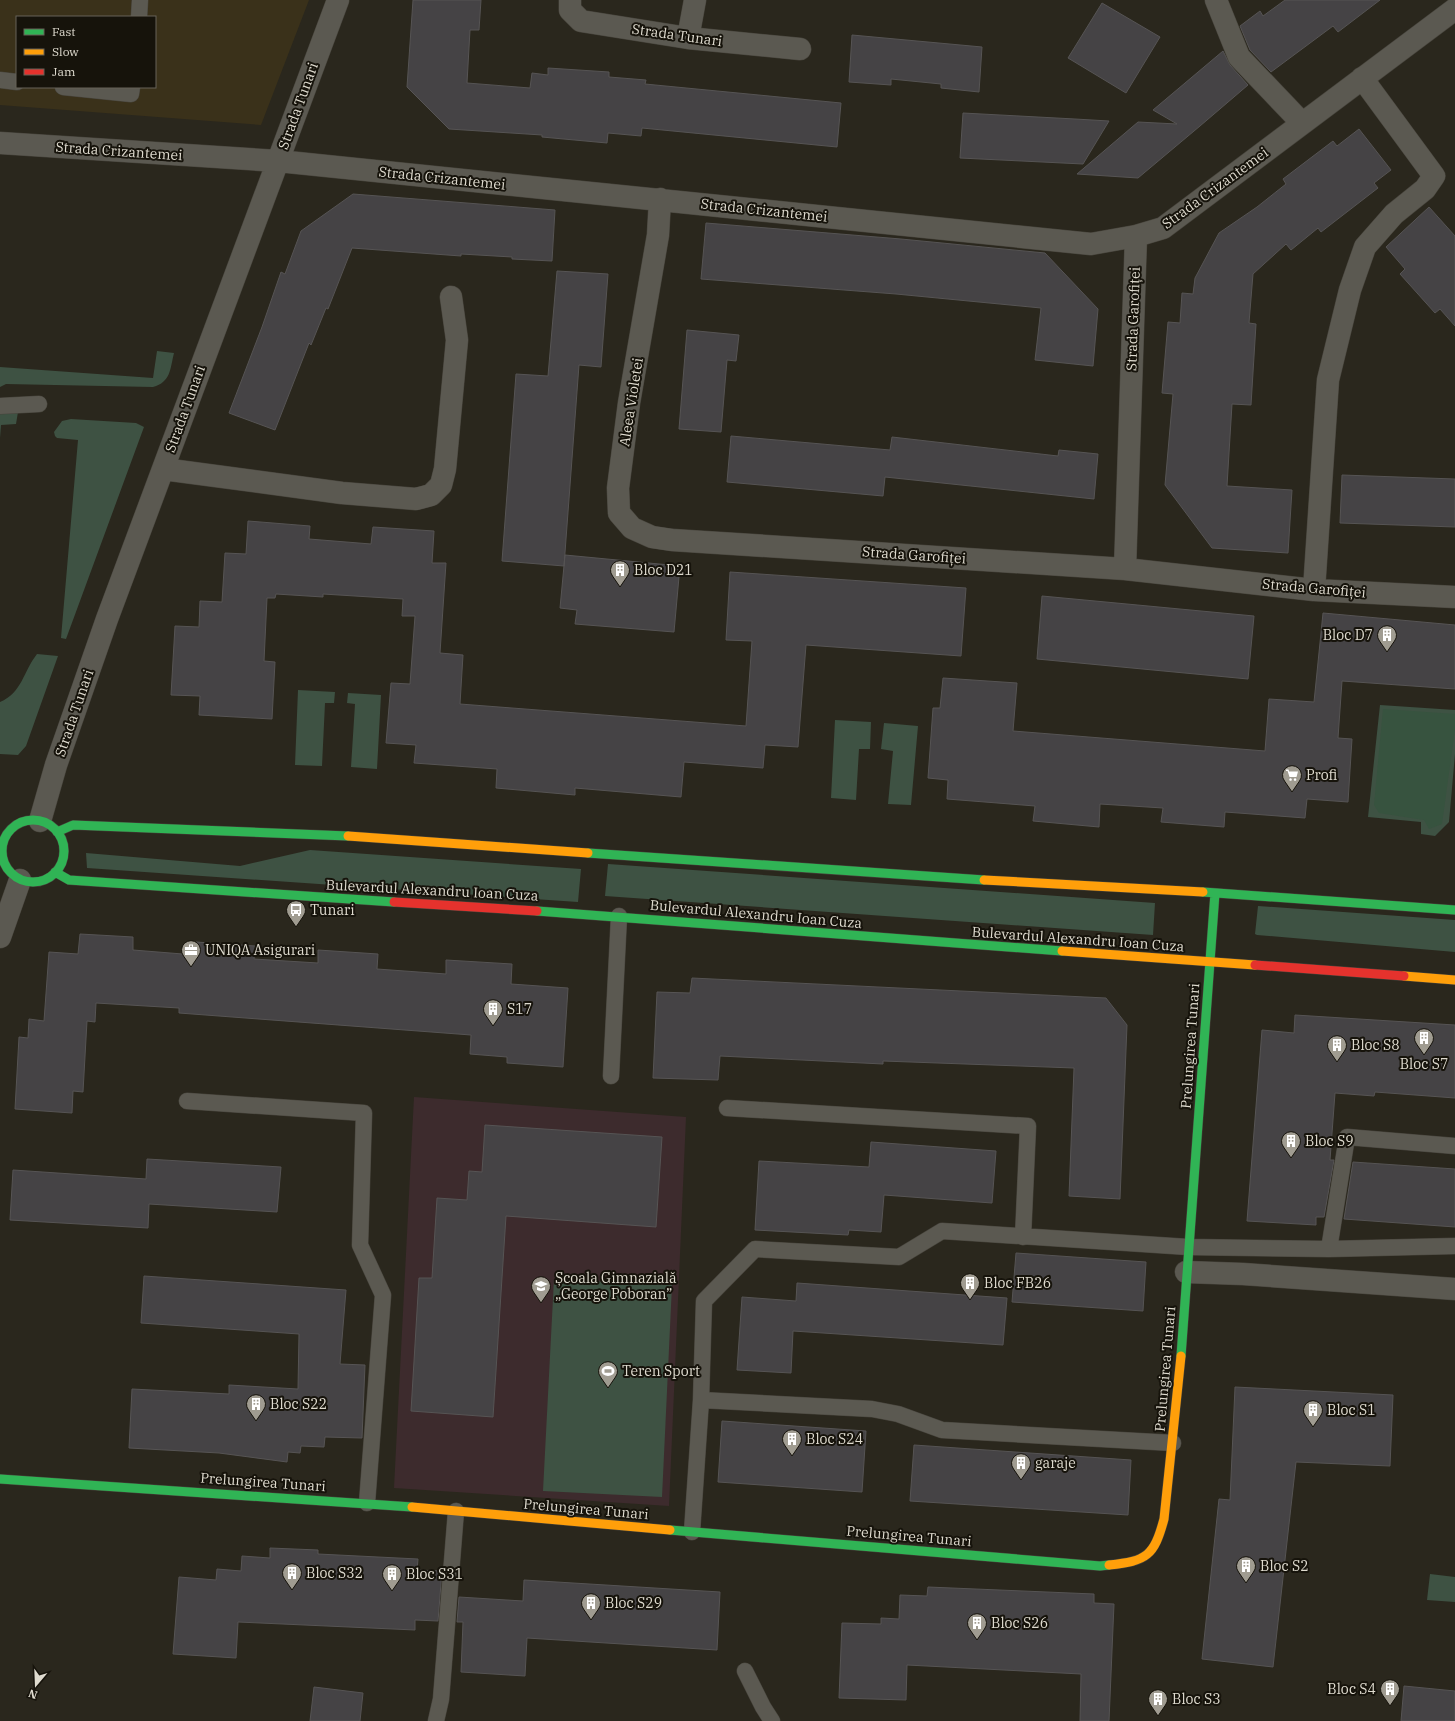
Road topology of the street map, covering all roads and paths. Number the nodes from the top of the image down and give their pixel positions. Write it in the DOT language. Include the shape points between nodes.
graph roads {
  1 [pos="140,0"];
  2 [pos="338,0"];
  3 [pos="570,0"];
  4 [pos="695,0"];
  5 [pos="1216,0"];
  6 [pos="1455,9"];
  7 [pos="139,16"];
  8 [pos="688,38"];
  9 [pos="800,49"];
  10 [pos="1362,78"];
  11 [pos="0,80"];
  12 [pos="16,82"];
  13 [pos="73,88"];
  14 [pos="132,88"];
  15 [pos="1302,123"];
  16 [pos="0,143"];
  17 [pos="278,161"];
  18 [pos="660,199"];
  19 [pos="1136,236"];
  20 [pos="451,297"];
  21 [pos="39,404"];
  22 [pos="0,406"];
  23 [pos="163,469"];
  24 [pos="704,540"];
  25 [pos="1125,569"];
  26 [pos="1314,590"];
  27 [pos="1455,597"];
  28 [pos="0,824"];
  29 [pos="49,826"];
  30 [pos="11,828"];
  31 [pos="8,871"];
  32 [pos="55,872"];
  33 [pos="1215,893"];
  34 [pos="1455,910"];
  35 [pos="619,916"];
  36 [pos="0,937"];
  37 [pos="1210,963"];
  38 [pos="1455,980"];
  39 [pos="611,1076"];
  40 [pos="187,1101"];
  41 [pos="727,1108"];
  42 [pos="1455,1146"];
  43 [pos="1023,1237"];
  44 [pos="1455,1246"];
  45 [pos="1188,1247"];
  46 [pos="1329,1249"];
  47 [pos="1186,1272"];
  48 [pos="1455,1289"];
  49 [pos="701,1400"];
  50 [pos="1173,1443"];
  51 [pos="0,1479"];
  52 [pos="367,1503"];
  53 [pos="456,1511"];
  54 [pos="692,1532"];
  55 [pos="745,1672"];
  56 [pos="436,1721"];
  57 [pos="772,1721"];
  1 -- 7 [label="lane"];
  2 -- 17 [label="street, Strada Tunari"];
  3 -- 8 [label="street, Strada Tunari" via="570,10 580,21"];
  4 -- 8 [label="street"];
  5 -- 15 [label="street" via="1239,56"];
  6 -- 10 [label="street, Strada Crizantemei"];
  8 -- 9 [label="street, Strada Tunari"];
  10 -- 15 [label="street, Strada Crizantemei"];
  10 -- 26 [label="street" via="1434,176 1425,189 1394,214 1365,247 1350,290 1328,380"];
  11 -- 12 [label="lane"];
  13 -- 14 [label="lane" via="131,94"];
  15 -- 19 [label="street, Strada Crizantemei" via="1163,228"];
  16 -- 17 [label="street, Strada Crizantemei"];
  17 -- 18 [label="street, Strada Crizantemei"];
  17 -- 23 [label="street, Strada Tunari"];
  18 -- 19 [label="street, Strada Crizantemei" via="1090,244"];
  18 -- 24 [label="street, Aleea Violetei" via="658,235 629,403 618,488 619,513 632,528 652,537"];
  19 -- 25 [label="street, Strada Garofiței"];
  20 -- 23 [label="street" via="458,340 445,469 441,485 432,495 416,499 369,496"];
  21 -- 22 [label="lane"];
  23 -- 29 [label="street, Strada Tunari" via="56,765"];
  24 -- 25 [label="street, Strada Garofiței"];
  25 -- 26 [label="street, Strada Garofiței"];
  26 -- 27 [label="street, Strada Garofiței"];
  28 -- 30 [label="main road"];
  29 -- 30 [label="main road" via="33,819 23,820"];
  29 -- 32 [label="main road" via="64,845 64,856"];
  29 -- 33 [label="main road" via="330,835"];
  30 -- 31 [label="main road" via="3,841 1,851"];
  31 -- 32 [label="main road" via="33,882 44,880"];
  31 -- 36 [label="street"];
  32 -- 35 [label="main road, Bulevardul Alexandru Ioan Cuza" via="69,880"];
  33 -- 34 [label="main road"];
  33 -- 37 [label="main road, Prelungirea Tunari"];
  35 -- 37 [label="main road, Bulevardul Alexandru Ioan Cuza"];
  35 -- 39 [label="lane"];
  37 -- 38 [label="main road, Bulevardul Alexandru Ioan Cuza"];
  37 -- 45 [label="main road, Prelungirea Tunari"];
  40 -- 52 [label="lane" via="364,1113 360,1245 383,1295"];
  41 -- 43 [label="lane" via="1028,1126"];
  42 -- 46 [label="lane" via="1347,1137"];
  43 -- 45 [label="lane"];
  43 -- 49 [label="lane" via="942,1231 899,1257 755,1249 704,1301"];
  44 -- 46 [label="lane"];
  45 -- 46 [label="lane"];
  45 -- 47 [label="main road, Prelungirea Tunari"];
  47 -- 48 [label="street"];
  47 -- 50 [label="main road, Prelungirea Tunari"];
  49 -- 50 [label="lane" via="872,1409 898,1414 942,1430"];
  49 -- 54 [label="lane"];
  50 -- 54 [label="main road, Prelungirea Tunari" via="1164,1519 1158,1540 1148,1555 1130,1563 1100,1566"];
  51 -- 52 [label="main road, Prelungirea Tunari"];
  52 -- 53 [label="main road, Prelungirea Tunari"];
  53 -- 54 [label="main road, Prelungirea Tunari"];
  53 -- 56 [label="lane" via="441,1699"];
  55 -- 57 [label="lane"];
}
